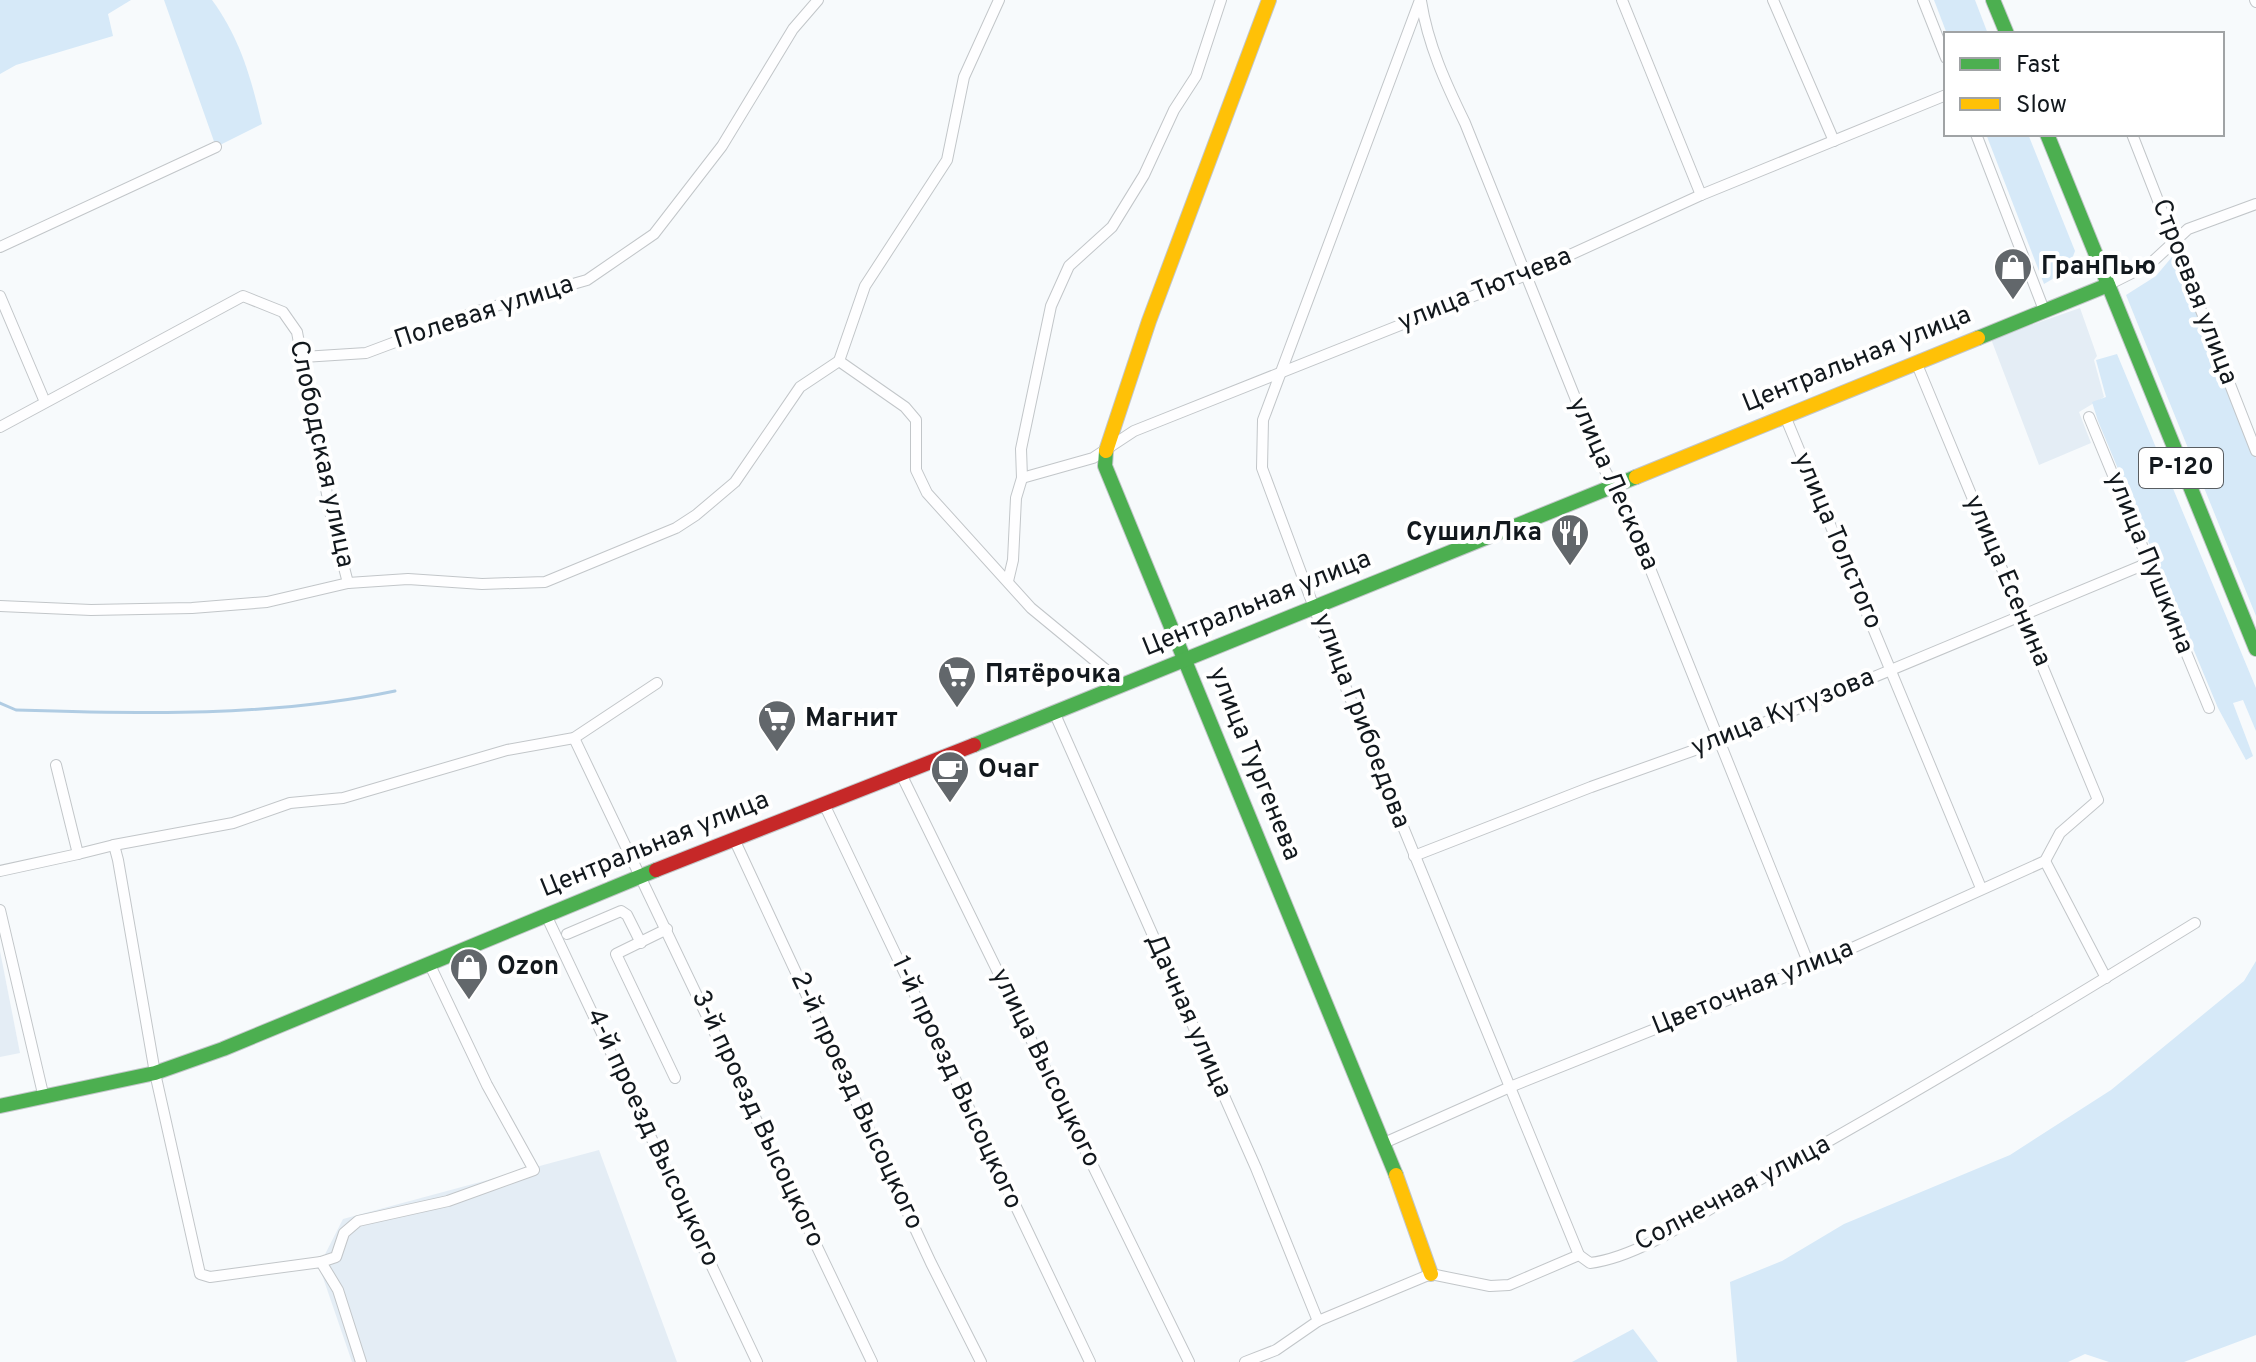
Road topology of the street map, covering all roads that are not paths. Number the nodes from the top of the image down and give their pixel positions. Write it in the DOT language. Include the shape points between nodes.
graph roads {
  1 [pos="818,0"];
  2 [pos="999,0"];
  3 [pos="1221,0"];
  4 [pos="1269,0"];
  5 [pos="1420,0"];
  6 [pos="1622,0"];
  7 [pos="1773,0"];
  8 [pos="1923,0"];
  9 [pos="1993,0"];
  10 [pos="2006,32"];
  11 [pos="1944,53"];
  12 [pos="1944,96"];
  13 [pos="1977,136"];
  14 [pos="2048,136"];
  15 [pos="2133,136"];
  16 [pos="1834,141"];
  17 [pos="216,147"];
  18 [pos="1701,195"];
  19 [pos="2256,204"];
  20 [pos="2175,241"];
  21 [pos="0,247"];
  22 [pos="1526,275"];
  23 [pos="2108,285"];
  24 [pos="0,296"];
  25 [pos="2044,310"];
  26 [pos="303,357"];
  27 [pos="839,361"];
  28 [pos="1916,362"];
  29 [pos="1282,371"];
  30 [pos="45,402"];
  31 [pos="1785,416"];
  32 [pos="2089,417"];
  33 [pos="0,427"];
  34 [pos="1106,447"];
  35 [pos="2256,451"];
  36 [pos="1022,478"];
  37 [pos="1612,486"];
  38 [pos="2148,563"];
  39 [pos="1008,581"];
  40 [pos="348,583"];
  41 [pos="0,606"];
  42 [pos="1317,607"];
  43 [pos="2022,615"];
  44 [pos="2256,649"];
  45 [pos="1185,659"];
  46 [pos="1890,668"];
  47 [pos="657,683"];
  48 [pos="1122,683"];
  49 [pos="2209,708"];
  50 [pos="1054,712"];
  51 [pos="574,738"];
  52 [pos="1720,741"];
  53 [pos="56,765"];
  54 [pos="901,774"];
  55 [pos="824,804"];
  56 [pos="734,839"];
  57 [pos="114,845"];
  58 [pos="78,854"];
  59 [pos="1414,856"];
  60 [pos="2045,861"];
  61 [pos="0,871"];
  62 [pos="642,875"];
  63 [pos="1981,888"];
  64 [pos="0,910"];
  65 [pos="546,915"];
  66 [pos="2195,923"];
  67 [pos="667,929"];
  68 [pos="567,934"];
  69 [pos="641,943"];
  70 [pos="429,963"];
  71 [pos="1810,967"];
  72 [pos="2106,978"];
  73 [pos="155,1073"];
  74 [pos="675,1078"];
  75 [pos="1510,1087"];
  76 [pos="44,1098"];
  77 [pos="0,1106"];
  78 [pos="1384,1143"];
  79 [pos="1579,1255"];
  80 [pos="321,1262"];
  81 [pos="1431,1274"];
  82 [pos="1318,1321"];
  83 [pos="361,1362"];
  84 [pos="757,1362"];
  85 [pos="872,1362"];
  86 [pos="981,1362"];
  87 [pos="1090,1362"];
  88 [pos="1189,1362"];
  89 [pos="1245,1362"];
  1 -- 26 [label="street, Полевая улица" via="793,29 722,146 643,242 587,280 478,311 366,353"];
  2 -- 27 [label="street" via="964,77 947,160 865,286"];
  3 -- 36 [label="street" via="1196,76 1144,175 1112,227 1069,266 1051,306 1021,449"];
  4 -- 34 [label="street"];
  5 -- 22 [label="street, улица Лескова" via="1425,30"];
  5 -- 29 [label="street, улица Грибоедова"];
  6 -- 18 [label="street"];
  7 -- 16 [label="street"];
  8 -- 11 [label="street"];
  9 -- 10 [label="street"];
  12 -- 16 [label="street, улица Тютчева"];
  13 -- 25 [label="street"];
  14 -- 23 [label="street, Р-120"];
  15 -- 20 [label="street, Строевая улица"];
  16 -- 18 [label="street, улица Тютчева"];
  17 -- 21 [label="street"];
  18 -- 22 [label="street, улица Тютчева"];
  19 -- 20 [label="street" via="2188,229"];
  20 -- 23 [label="street" via="2150,264"];
  20 -- 35 [label="street, Строевая улица"];
  22 -- 29 [label="street, улица Тютчева"];
  22 -- 37 [label="street, улица Лескова"];
  23 -- 25 [label="street, Центральная улица"];
  23 -- 44 [label="street, Р-120"];
  24 -- 30 [label="street"];
  25 -- 28 [label="street, Центральная улица"];
  26 -- 30 [label="street, Слободская улица" via="297,332 283,312 243,296"];
  26 -- 40 [label="street, Слободская улица"];
  27 -- 39 [label="street" via="916,420 916,470 927,493"];
  27 -- 40 [label="street, Слободская улица" via="800,387 735,482 676,528 545,582"];
  28 -- 31 [label="street, Центральная улица"];
  28 -- 43 [label="street, улица Есенина"];
  29 -- 34 [label="street, улица Тютчева"];
  29 -- 42 [label="street, улица Грибоедова" via="1263,420 1262,468"];
  30 -- 33 [label="street, Слободская улица"];
  31 -- 37 [label="street, Центральная улица"];
  31 -- 46 [label="street, улица Толстого"];
  32 -- 38 [label="street, улица Пушкина"];
  34 -- 36 [label="street, улица Тютчева" via="1093,458"];
  34 -- 45 [label="street, улица Тургенева" via="1105,466"];
  36 -- 39 [label="street"];
  37 -- 42 [label="street, Центральная улица"];
  37 -- 52 [label="street, улица Лескова" via="1625,506"];
  38 -- 43 [label="street, улица Кутузова"];
  38 -- 49 [label="street, улица Пушкина"];
  39 -- 48 [label="street" via="1031,608"];
  40 -- 41 [label="street, Слободская улица" via="267,602 192,608"];
  42 -- 45 [label="street, Центральная улица"];
  42 -- 59 [label="street, улица Грибоедова"];
  43 -- 46 [label="street, улица Кутузова"];
  43 -- 60 [label="street, улица Есенина" via="2098,800 2060,833"];
  45 -- 48 [label="street, Центральная улица"];
  45 -- 78 [label="street, улица Тургенева"];
  46 -- 52 [label="street, улица Кутузова"];
  46 -- 63 [label="street, улица Толстого"];
  47 -- 51 [label="street"];
  48 -- 50 [label="street, Центральная улица"];
  50 -- 54 [label="street, Центральная улица"];
  50 -- 82 [label="street, Дачная улица"];
  51 -- 57 [label="street" via="507,750 343,798 290,803 233,823"];
  51 -- 62 [label="street, 3-й проезд Высоцкого"];
  52 -- 59 [label="street, улица Кутузова"];
  52 -- 71 [label="street, улица Лескова"];
  53 -- 58 [label="street"];
  54 -- 55 [label="street, Центральная улица"];
  54 -- 88 [label="street, улица Высоцкого"];
  55 -- 56 [label="street, Центральная улица"];
  55 -- 87 [label="street, 1-й проезд Высоцкого"];
  56 -- 62 [label="street, Центральная улица"];
  56 -- 86 [label="street, 2-й проезд Высоцкого"];
  57 -- 58 [label="street"];
  57 -- 73 [label="street"];
  58 -- 61 [label="street"];
  59 -- 75 [label="street, улица Грибоедова"];
  60 -- 63 [label="street, Цветочная улица"];
  60 -- 72 [label="street"];
  62 -- 65 [label="street, Центральная улица"];
  62 -- 67 [label="street, 3-й проезд Высоцкого"];
  63 -- 71 [label="street, Цветочная улица"];
  64 -- 76 [label="street"];
  65 -- 70 [label="street, Центральная улица"];
  65 -- 84 [label="street, 4-й проезд Высоцкого"];
  66 -- 72 [label="street, Солнечная улица"];
  67 -- 69 [label="street"];
  67 -- 85 [label="street, 3-й проезд Высоцкого"];
  68 -- 69 [label="street" via="621,911"];
  69 -- 74 [label="street" via="616,954"];
  70 -- 73 [label="street, Центральная улица"];
  70 -- 80 [label="street" via="534,1170 448,1201 358,1221 344,1233 336,1257"];
  71 -- 75 [label="street, Цветочная улица"];
  72 -- 79 [label="street, Солнечная улица" via="1953,1072 1662,1235 1605,1261 1590,1263"];
  73 -- 76 [label="street, Центральная улица"];
  73 -- 80 [label="street" via="200,1274"];
  75 -- 78 [label="street, Цветочная улица"];
  75 -- 79 [label="street, улица Грибоедова"];
  76 -- 77 [label="street, Центральная улица"];
  78 -- 81 [label="street, улица Тургенева"];
  79 -- 81 [label="street, Солнечная улица" via="1509,1285"];
  80 -- 83 [label="street" via="338,1290"];
  81 -- 82 [label="street"];
  82 -- 89 [label="street" via="1276,1350"];
}
